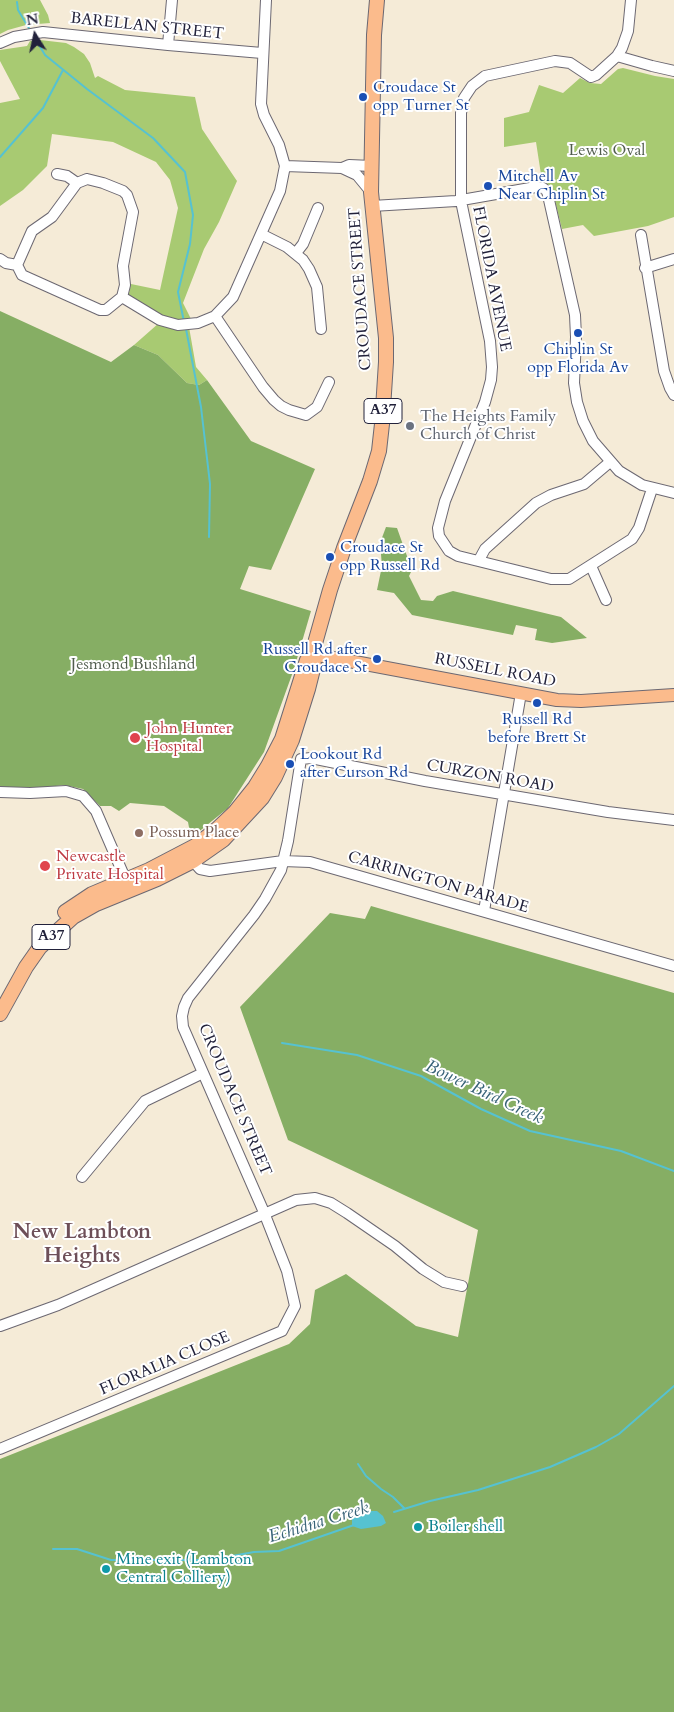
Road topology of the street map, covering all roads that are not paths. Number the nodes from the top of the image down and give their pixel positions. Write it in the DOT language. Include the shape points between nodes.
graph roads {
  1 [pos="172,0"];
  2 [pos="266,0"];
  3 [pos="377,0"];
  4 [pos="631,0"];
  5 [pos="0,43"];
  6 [pos="168,45"];
  7 [pos="262,53"];
  8 [pos="618,56"];
  9 [pos="674,71"];
  10 [pos="284,166"];
  11 [pos="372,166"];
  12 [pos="342,168"];
  13 [pos="57,174"];
  14 [pos="77,183"];
  15 [pos="372,199"];
  16 [pos="461,201"];
  17 [pos="318,208"];
  18 [pos="261,234"];
  19 [pos="641,236"];
  20 [pos="296,253"];
  21 [pos="0,259"];
  22 [pos="674,259"];
  23 [pos="17,265"];
  24 [pos="645,268"];
  25 [pos="122,297"];
  26 [pos="216,316"];
  27 [pos="321,329"];
  28 [pos="329,382"];
  29 [pos="674,395"];
  30 [pos="610,462"];
  31 [pos="652,489"];
  32 [pos="674,494"];
  33 [pos="479,560"];
  34 [pos="591,566"];
  35 [pos="606,600"];
  36 [pos="312,654"];
  37 [pos="337,659"];
  38 [pos="312,673"];
  39 [pos="522,693"];
  40 [pos="674,695"];
  41 [pos="302,759"];
  42 [pos="0,792"];
  43 [pos="504,794"];
  44 [pos="674,820"];
  45 [pos="193,861"];
  46 [pos="283,861"];
  47 [pos="128,885"];
  48 [pos="484,911"];
  49 [pos="674,966"];
  50 [pos="0,998"];
  51 [pos="0,1014"];
  52 [pos="203,1073"];
  53 [pos="82,1178"];
  54 [pos="265,1214"];
  55 [pos="287,1271"];
  56 [pos="462,1286"];
  57 [pos="0,1326"];
  58 [pos="0,1449"];
  1 -- 6 [label="street"];
  2 -- 7 [label="street"];
  3 -- 11 [label="highway, CROUDACE STREET / A37"];
  4 -- 8 [label="street" via="628,31"];
  5 -- 6 [label="street, BARELLAN STREET" via="43,32"];
  6 -- 7 [label="street, BARELLAN STREET"];
  7 -- 10 [label="street" via="262,110 279,145"];
  8 -- 9 [label="street"];
  8 -- 16 [label="street, FLORIDA AVENUE" via="591,77 560,60 484,76 478,81 467,92 462,105"];
  10 -- 12 [label="street"];
  10 -- 18 [label="street" via="280,191"];
  11 -- 12 [label="street" via="349,165"];
  11 -- 15 [label="highway, CROUDACE STREET / A37"];
  12 -- 15 [label="street" via="357,175"];
  13 -- 14 [label="street"];
  14 -- 23 [label="street" via="52,217 32,231"];
  14 -- 25 [label="street" via="88,180 103,183 127,195 133,216 123,266 125,285"];
  15 -- 16 [label="street"];
  15 -- 36 [label="highway, CROUDACE STREET / A37" via="386,338 382,424 370,481 344,548"];
  16 -- 30 [label="street" via="536,187 548,193 576,326 574,383 578,408 593,441"];
  16 -- 33 [label="street, FLORIDA AVENUE" via="490,341 491,380 448,491 438,528 449,551"];
  17 -- 20 [label="street"];
  18 -- 20 [label="street"];
  18 -- 26 [label="street" via="233,297"];
  19 -- 24 [label="street"];
  20 -- 27 [label="street" via="309,269 317,287"];
  21 -- 23 [label="street"];
  22 -- 24 [label="street"];
  23 -- 25 [label="street" via="22,275 100,310 109,308"];
  24 -- 29 [label="street" via="664,371"];
  25 -- 26 [label="street" via="160,320 178,325 198,323"];
  26 -- 28 [label="street" via="263,387 281,406 306,415 317,407"];
  30 -- 31 [label="street" via="635,482"];
  30 -- 33 [label="street" via="584,484 536,503 485,549"];
  31 -- 32 [label="street"];
  31 -- 34 [label="street, FLORIDA AVENUE" via="636,535"];
  33 -- 34 [label="street, FLORIDA AVENUE" via="557,580 569,579"];
  34 -- 35 [label="street"];
  36 -- 37 [label="main road, RUSSELL ROAD"];
  36 -- 38 [label="highway, A37"];
  36 -- 47 [label="highway, A37" via="305,662 282,739 245,800 217,830 195,846"];
  37 -- 38 [label="main road"];
  37 -- 39 [label="main road, RUSSELL ROAD"];
  38 -- 45 [label="highway, A37" via="292,740 262,798 223,840"];
  39 -- 40 [label="main road, RUSSELL ROAD" via="573,701"];
  39 -- 43 [label="street"];
  41 -- 43 [label="street, CURZON ROAD" via="311,758"];
  41 -- 46 [label="street, CROUDACE STREET"];
  42 -- 47 [label="street" via="66,791 83,796 96,811"];
  43 -- 44 [label="street, CURZON ROAD"];
  43 -- 48 [label="street"];
  45 -- 46 [label="street, CARRINGTON PARADE" via="200,869 210,871"];
  45 -- 47 [label="highway, A37" via="157,880"];
  46 -- 48 [label="street, CARRINGTON PARADE" via="310,862"];
  46 -- 52 [label="street, CROUDACE STREET" via="265,899 184,1007 183,1027"];
  47 -- 50 [label="highway, A37" via="92,894 49,926 19,963"];
  47 -- 51 [label="highway, A37" via="73,917 40,947"];
  48 -- 49 [label="street, CARRINGTON PARADE"];
  52 -- 53 [label="street" via="145,1102"];
  52 -- 54 [label="street, CROUDACE STREET"];
  54 -- 55 [label="street, CROUDACE STREET"];
  54 -- 56 [label="street" via="296,1200 315,1198 331,1203 423,1269 444,1282"];
  54 -- 57 [label="street" via="66,1302"];
  55 -- 58 [label="street, FLORALIA CLOSE" via="295,1306 282,1331"];
}
